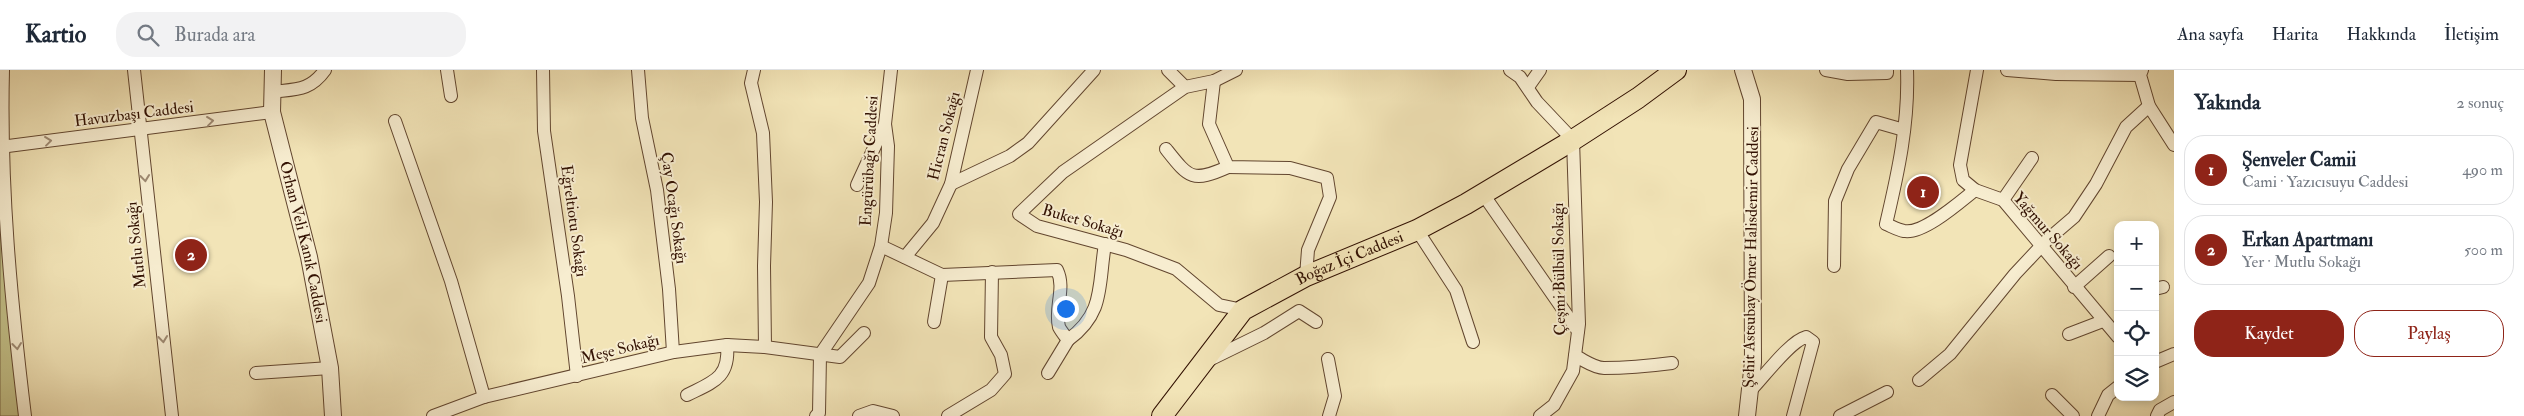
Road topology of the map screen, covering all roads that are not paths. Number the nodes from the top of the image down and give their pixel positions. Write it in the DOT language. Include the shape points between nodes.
graph roads {
  1 [pos="2,70"];
  2 [pos="134,70"];
  3 [pos="273,70"];
  4 [pos="325,70"];
  5 [pos="447,70"];
  6 [pos="543,70"];
  7 [pos="638,70"];
  8 [pos="754,70"];
  9 [pos="891,70"];
  10 [pos="977,70"];
  11 [pos="1094,70"];
  12 [pos="1168,70"];
  13 [pos="1236,70"];
  14 [pos="1540,70"];
  15 [pos="1656,70"];
  16 [pos="1676,70"];
  17 [pos="1734,70"];
  18 [pos="1744,70"];
  19 [pos="1826,70"];
  20 [pos="1887,70"];
  21 [pos="1907,70"];
  22 [pos="1977,70"];
  23 [pos="2007,70"];
  24 [pos="2039,71"];
  25 [pos="2123,72"];
  26 [pos="2141,72"];
  27 [pos="1519,76"];
  28 [pos="1214,81"];
  29 [pos="1185,87"];
  30 [pos="272,92"];
  31 [pos="451,96"];
  32 [pos="1638,98"];
  33 [pos="1752,98"];
  34 [pos="2149,106"];
  35 [pos="272,112"];
  36 [pos="395,121"];
  37 [pos="885,124"];
  38 [pos="139,129"];
  39 [pos="1904,130"];
  40 [pos="1573,140"];
  41 [pos="2174,145"];
  42 [pos="1,147"];
  43 [pos="1166,149"];
  44 [pos="2032,158"];
  45 [pos="1228,167"];
  46 [pos="951,184"];
  47 [pos="857,185"];
  48 [pos="1975,190"];
  49 [pos="1483,194"];
  50 [pos="2003,200"];
  51 [pos="1417,230"];
  52 [pos="1105,244"];
  53 [pos="2042,245"];
  54 [pos="881,246"];
  55 [pos="2109,256"];
  56 [pos="905,258"];
  57 [pos="1834,266"];
  58 [pos="992,272"];
  59 [pos="942,275"];
  60 [pos="1306,276"];
  61 [pos="2074,287"];
  62 [pos="1243,310"];
  63 [pos="2104,321"];
  64 [pos="934,322"];
  65 [pos="1316,322"];
  66 [pos="1578,331"];
  67 [pos="2114,332"];
  68 [pos="864,333"];
  69 [pos="2069,334"];
  70 [pos="1068,340"];
  71 [pos="1473,342"];
  72 [pos="727,345"];
  73 [pos="765,347"];
  74 [pos="673,352"];
  75 [pos="2174,354"];
  76 [pos="820,355"];
  77 [pos="1575,356"];
  78 [pos="1328,359"];
  79 [pos="2159,360"];
  80 [pos="1202,364"];
  81 [pos="1672,364"];
  82 [pos="330,368"];
  83 [pos="256,373"];
  84 [pos="1048,373"];
  85 [pos="577,376"];
  86 [pos="1919,380"];
  87 [pos="1750,391"];
  88 [pos="2114,391"];
  89 [pos="1887,392"];
  90 [pos="687,395"];
  91 [pos="2052,395"];
  92 [pos="484,397"];
  93 [pos="2174,402"];
  94 [pos="820,415"];
  95 [pos="25,416"];
  96 [pos="172,416"];
  97 [pos="333,416"];
  98 [pos="433,416"];
  99 [pos="859,416"];
  100 [pos="893,416"];
  101 [pos="948,416"];
  102 [pos="1162,416"];
  103 [pos="1329,416"];
  104 [pos="1540,416"];
  105 [pos="1748,416"];
  106 [pos="1793,416"];
  107 [pos="1840,416"];
  108 [pos="2073,416"];
  109 [pos="2098,416"];
  110 [pos="2157,416"];
  1 -- 42 [label="street"];
  2 -- 38 [label="street, Mutlu Sokağı"];
  3 -- 30 [label="street, Orhan Veli Kanık Caddesi"];
  4 -- 30 [label="street" via="316,82 301,88"];
  5 -- 31 [label="street"];
  6 -- 85 [label="street, Eğreltiotu Sokağı" via="544,131"];
  7 -- 74 [label="street, Çay Ocağı Sokağı" via="642,118 657,190"];
  8 -- 73 [label="street" via="751,83 763,134 766,202"];
  9 -- 37 [label="street, Engürübağı Caddesi"];
  10 -- 46 [label="street, Hicran Sokağı"];
  11 -- 46 [label="street" via="1028,144"];
  12 -- 29 [label="street"];
  13 -- 28 [label="street, Buket Sokağı"];
  14 -- 27 [label="street"];
  15 -- 32 [label="main road"];
  16 -- 32 [label="main road, Boğaz İçi Caddesi"];
  17 -- 33 [label="street"];
  18 -- 33 [label="street, Şehit Astsubay Ömer Halisdemir Caddesi"];
  19 -- 20 [label="street" via="1848,74 1887,73"];
  21 -- 39 [label="street"];
  22 -- 48 [label="street" via="1960,165 1963,180"];
  23 -- 24 [label="street"];
  24 -- 25 [label="street"];
  25 -- 26 [label="street"];
  26 -- 34 [label="street"];
  27 -- 40 [label="street" via="1537,102"];
  28 -- 29 [label="street, Buket Sokağı"];
  28 -- 45 [label="street" via="1209,124"];
  29 -- 52 [label="street, Buket Sokağı" via="1063,172 1019,214 1036,226"];
  30 -- 35 [label="street, Orhan Veli Kanık Caddesi"];
  32 -- 40 [label="main road, Boğaz İçi Caddesi"];
  33 -- 87 [label="street, Şehit Astsubay Ömer Halisdemir Caddesi" via="1753,362"];
  34 -- 41 [label="street"];
  34 -- 53 [label="street" via="2126,127 2096,184 2074,217"];
  38 -- 35 [label="street, Havuzbaşı Caddesi, one-way"];
  35 -- 82 [label="street, Orhan Veli Kanık Caddesi" via="309,257"];
  36 -- 92 [label="street" via="450,281"];
  37 -- 47 [label="street"];
  37 -- 54 [label="street, Engürübağı Caddesi" via="888,146 886,213"];
  42 -- 38 [label="street, Havuzbaşı Caddesi, one-way"];
  38 -- 96 [label="street, Mutlu Sokağı, one-way"];
  39 -- 48 [label="street" via="1886,224 1916,231"];
  39 -- 57 [label="street" via="1876,122 1848,169 1835,201"];
  40 -- 49 [label="main road, Boğaz İçi Caddesi"];
  40 -- 66 [label="street, Çeşmi Bülbül Sokağı"];
  42 -- 95 [label="street, one-way" via="9,275"];
  43 -- 45 [label="street" via="1181,169 1194,177 1208,176"];
  44 -- 50 [label="street"];
  45 -- 60 [label="street" via="1290,168 1327,178 1330,197 1308,250"];
  46 -- 56 [label="street, Hicran Sokağı" via="933,223"];
  48 -- 50 [label="street, Yağmur Sokağı"];
  49 -- 51 [label="main road, Boğaz İçi Caddesi"];
  49 -- 66 [label="street"];
  50 -- 53 [label="street, Yağmur Sokağı"];
  51 -- 60 [label="main road, Boğaz İçi Caddesi"];
  51 -- 71 [label="street" via="1456,290"];
  52 -- 62 [label="street, Buket Sokağı" via="1176,269 1218,305"];
  52 -- 70 [label="street" via="1096,309 1080,332"];
  53 -- 61 [label="street, Yağmur Sokağı"];
  53 -- 86 [label="street" via="1950,354"];
  54 -- 56 [label="street"];
  54 -- 76 [label="street, Engürübağı Caddesi" via="869,283"];
  55 -- 61 [label="street, Yağmur Sokağı"];
  56 -- 59 [label="street"];
  58 -- 59 [label="street"];
  58 -- 70 [label="street" via="1057,270 1062,281 1059,328"];
  58 -- 101 [label="street" via="991,337 1001,356 1005,374 991,390"];
  59 -- 64 [label="street"];
  60 -- 62 [label="main road, Boğaz İçi Caddesi"];
  61 -- 63 [label="street, Yağmur Sokağı"];
  62 -- 80 [label="main road, Boğaz İçi Caddesi"];
  63 -- 67 [label="street, Yağmur Sokağı"];
  63 -- 69 [label="street"];
  65 -- 80 [label="street" via="1299,311 1264,333"];
  66 -- 77 [label="street, Çeşmi Bülbül Sokağı"];
  68 -- 76 [label="street, Meşe Sokağı" via="840,357"];
  70 -- 84 [label="street"];
  72 -- 73 [label="street, Meşe Sokağı"];
  72 -- 74 [label="street, Meşe Sokağı"];
  72 -- 90 [label="street" via="728,360 723,374"];
  73 -- 76 [label="street, Meşe Sokağı"];
  74 -- 85 [label="street, Meşe Sokağı"];
  75 -- 79 [label="street"];
  76 -- 94 [label="street"];
  77 -- 81 [label="street" via="1604,368"];
  77 -- 104 [label="street, Çeşmi Bülbül Sokağı" via="1573,371 1554,405"];
  78 -- 103 [label="street" via="1335,396"];
  80 -- 102 [label="main road, Boğaz İçi Caddesi"];
  82 -- 83 [label="street"];
  82 -- 97 [label="street, Orhan Veli Kanık Caddesi"];
  85 -- 92 [label="street, Meşe Sokağı"];
  87 -- 105 [label="street, Şehit Astsubay Ömer Halisdemir Caddesi"];
  87 -- 106 [label="street" via="1801,338 1806,337 1813,342"];
  88 -- 109 [label="street"];
  89 -- 107 [label="street"];
  91 -- 108 [label="street"];
  92 -- 98 [label="street, Meşe Sokağı"];
  93 -- 110 [label="street" via="2160,410"];
  99 -- 100 [label="street" via="873,411"];
}
